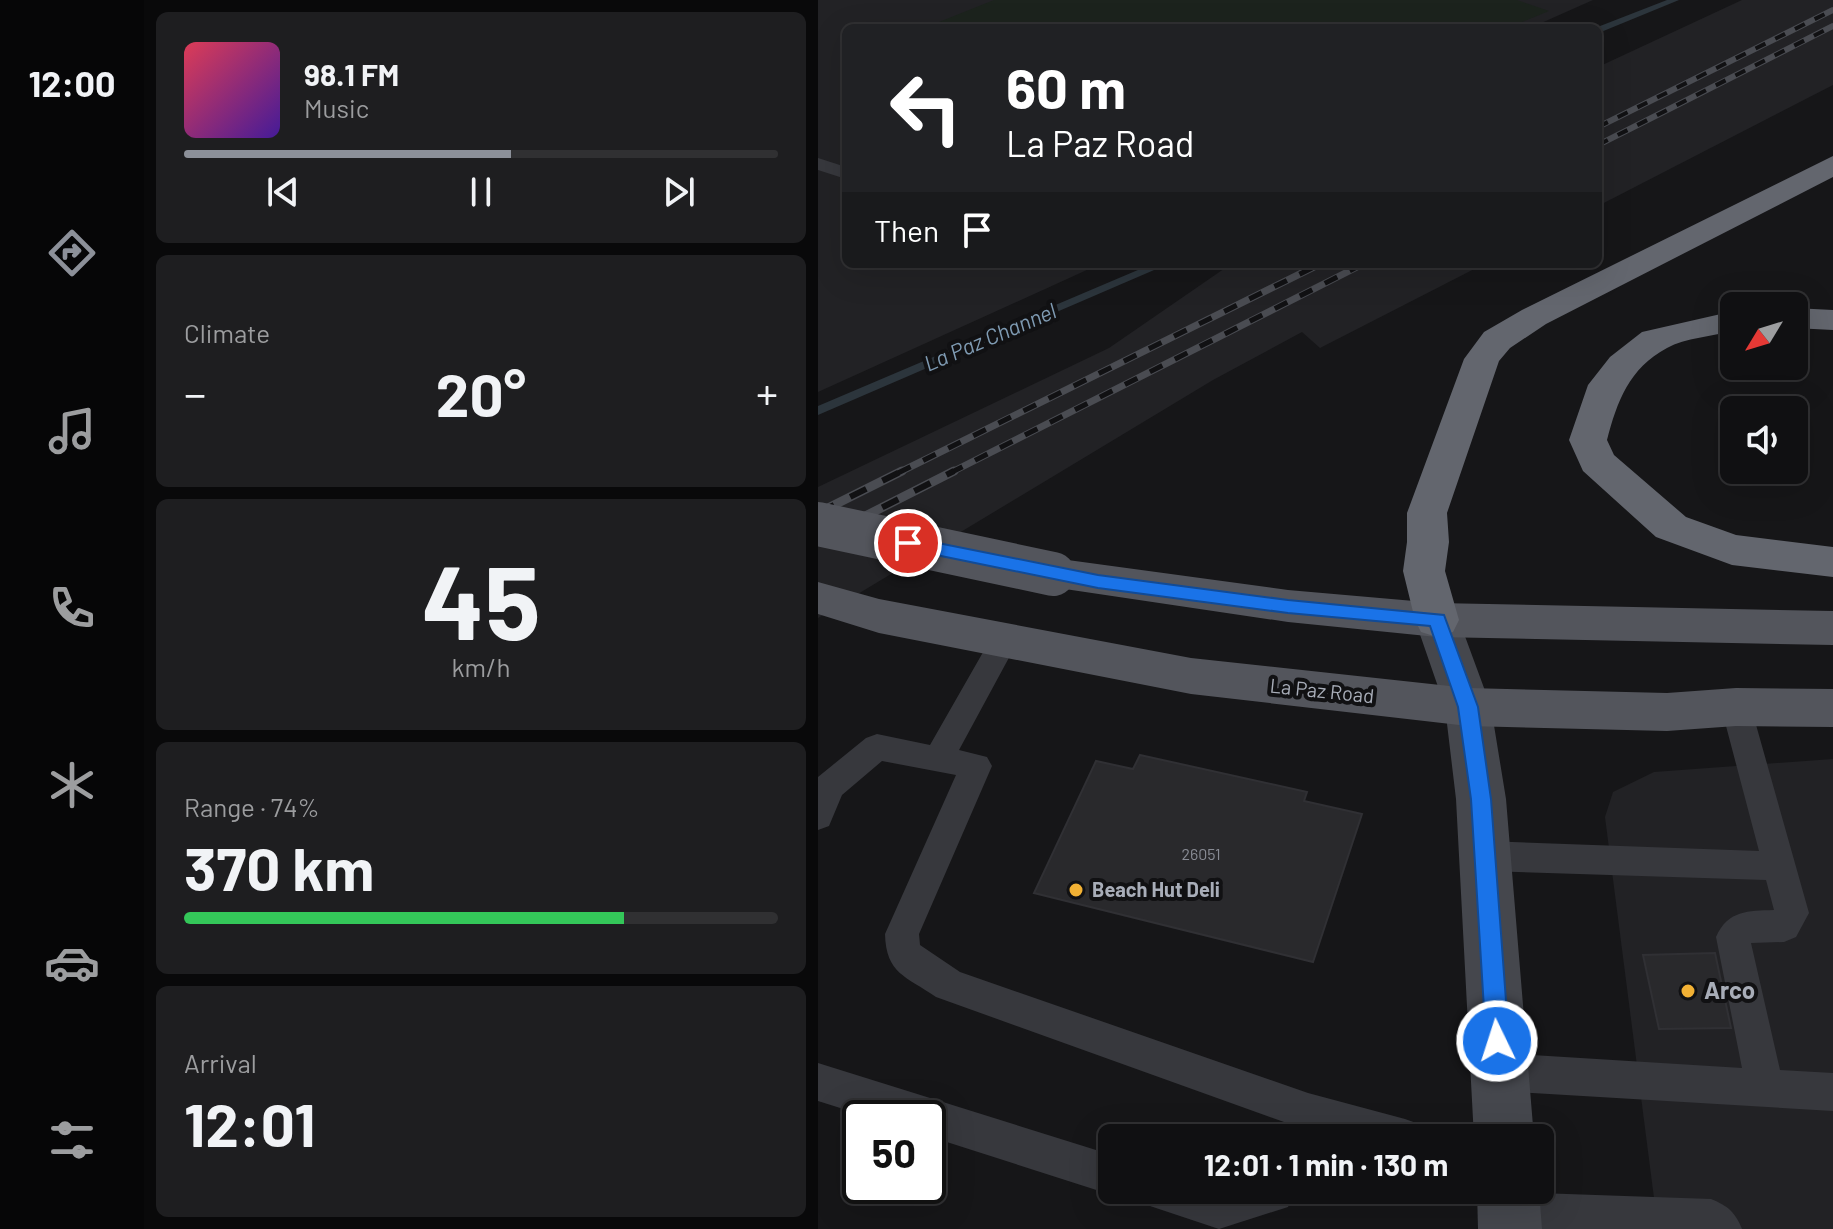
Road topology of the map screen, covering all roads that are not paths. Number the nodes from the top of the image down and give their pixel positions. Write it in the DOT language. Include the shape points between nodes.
graph roads {
  1 [pos="818,164"];
  2 [pos="1833,165"];
  3 [pos="842,172"];
  4 [pos="1808,319"];
  5 [pos="1833,320"];
  6 [pos="1720,324"];
  7 [pos="818,524"];
  8 [pos="1833,562"];
  9 [pos="818,598"];
  10 [pos="1437,620"];
  11 [pos="1833,628"];
  12 [pos="1004,641"];
  13 [pos="1468,707"];
  14 [pos="1736,707"];
  15 [pos="1833,708"];
  16 [pos="938,759"];
  17 [pos="818,816"];
  18 [pos="1485,856"];
  19 [pos="1778,866"];
  20 [pos="1500,1072"];
  21 [pos="818,1082"];
  22 [pos="1765,1088"];
  23 [pos="1833,1092"];
  24 [pos="1300,1124"];
  25 [pos="1503,1124"];
  26 [pos="1098,1171"];
  27 [pos="1203,1204"];
  28 [pos="1236,1204"];
  29 [pos="1509,1210"];
  30 [pos="1722,1229"];
  1 -- 3 [label="lane"];
  2 -- 10 [label="highway" via="1497,340 1482,359 1427,513 1424,571"];
  4 -- 5 [label="highway"];
  6 -- 8 [label="highway" via="1655,340 1623,365 1606,385 1588,440 1597,462 1671,527 1732,550"];
  7 -- 10 [label="main road, bridge" via="1053,574"];
  9 -- 12 [label="main road, La Paz Road"];
  10 -- 11 [label="main road"];
  10 -- 13 [label="main road"];
  12 -- 13 [label="main road, La Paz Road" via="1191,676"];
  12 -- 16 [label="lane"];
  13 -- 14 [label="main road, La Paz Road" via="1667,712"];
  13 -- 18 [label="main road"];
  14 -- 15 [label="main road, La Paz Road"];
  14 -- 19 [label="lane"];
  16 -- 17 [label="lane" via="877,747 829,787"];
  16 -- 24 [label="lane" via="976,766 902,934 903,954 949,985"];
  18 -- 19 [label="lane"];
  18 -- 20 [label="main road"];
  19 -- 22 [label="lane" via="1792,913 1784,926 1743,927 1733,937"];
  20 -- 22 [label="lane"];
  20 -- 25 [label="main road"];
  21 -- 26 [label="lane"];
  22 -- 23 [label="lane"];
  27 -- 28 [label="lane" via="1219,1209"];
  29 -- 30 [label="lane" via="1711,1219"];
}
